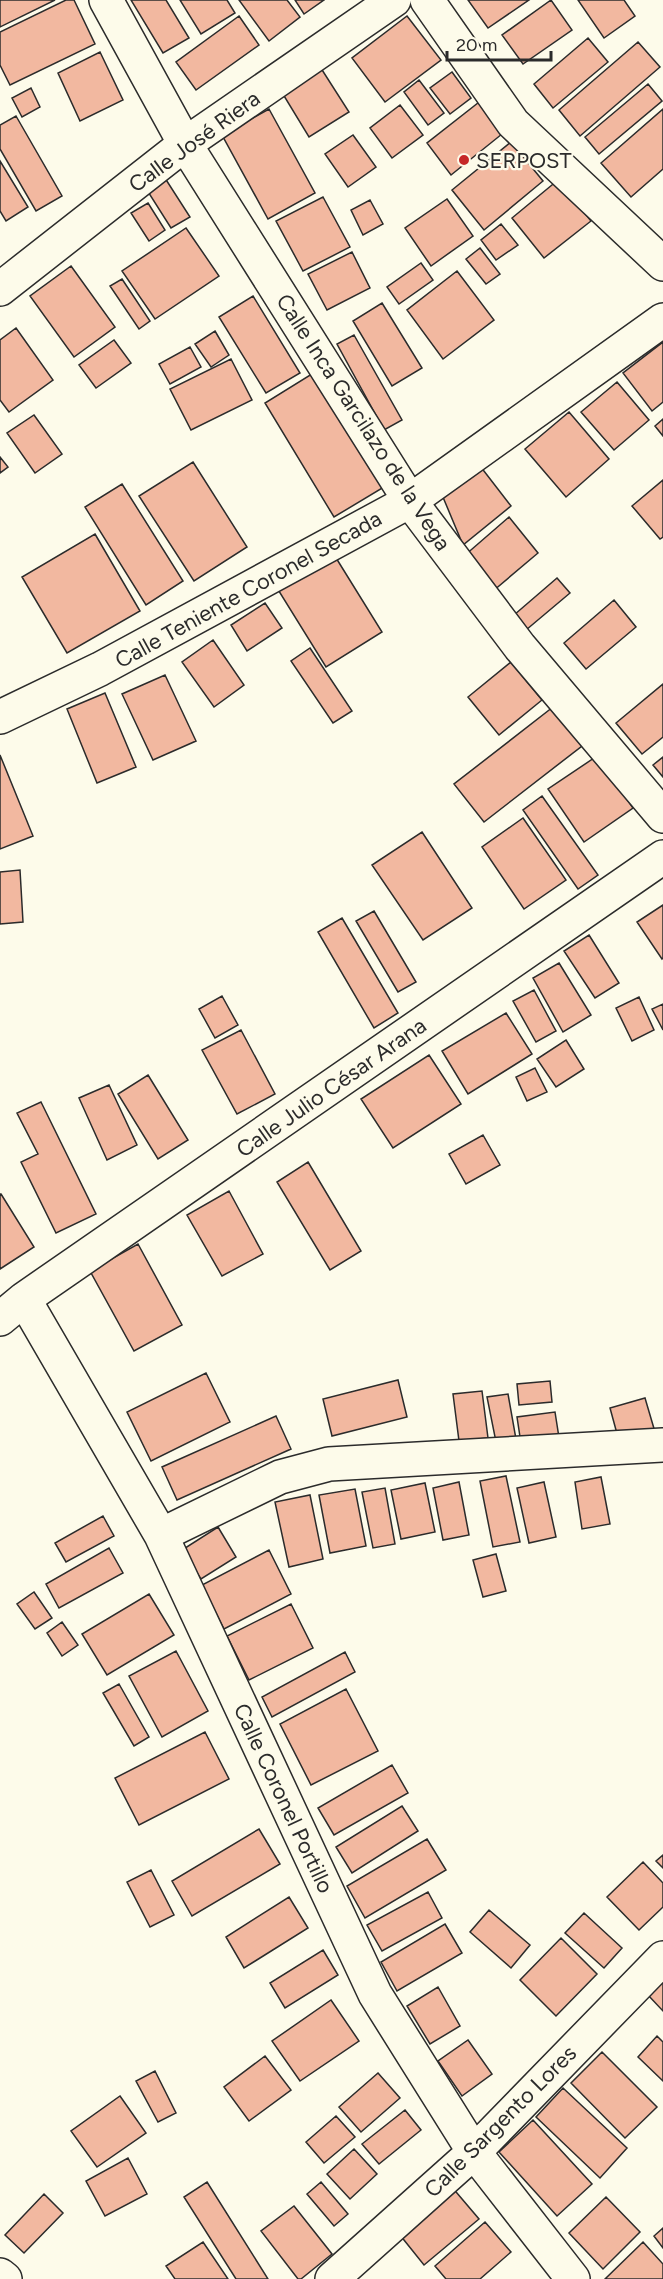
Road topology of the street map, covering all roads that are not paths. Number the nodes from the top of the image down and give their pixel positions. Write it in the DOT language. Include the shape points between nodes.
graph roads {
  1 [pos="106,0"];
  2 [pos="394,0"];
  3 [pos="427,0"];
  4 [pos="185,144"];
  5 [pos="663,264"];
  6 [pos="1,288"];
  7 [pos="663,320"];
  8 [pos="410,501"];
  9 [pos="0,717"];
  10 [pos="663,816"];
  11 [pos="663,857"];
  12 [pos="12,1309"];
  13 [pos="663,1445"];
  14 [pos="161,1535"];
  15 [pos="663,1958"];
  16 [pos="474,2151"];
  17 [pos="0,2275"];
  18 [pos="5,2279"];
  19 [pos="332,2279"];
  20 [pos="573,2279"];
  1 -- 4 [label="street, Calle Inca Garcilazo de la Vega"];
  2 -- 4 [label="street, Calle José Riera"];
  3 -- 5 [label="street" via="513,123"];
  4 -- 6 [label="street, Calle José Riera"];
  4 -- 8 [label="street, Calle Inca Garcilazo de la Vega"];
  7 -- 8 [label="street, Calle Teniente Coronel Secada"];
  8 -- 9 [label="street, Calle Teniente Coronel Secada" via="100,669"];
  8 -- 10 [label="street, Calle Inca Garcilazo de la Vega" via="520,647"];
  11 -- 12 [label="street, Calle Julio César Arana"];
  12 -- 14 [label="street, Calle Coronel Portillo"];
  13 -- 14 [label="street" via="328,1464 280,1477"];
  14 -- 16 [label="street, Calle Coronel Portillo" via="375,1994"];
  15 -- 16 [label="street, Calle Sargento Lores"];
  16 -- 19 [label="street, Calle Sargento Lores"];
  16 -- 20 [label="street, Calle Coronel Portillo"];
  17 -- 18 [label="street"];
}
